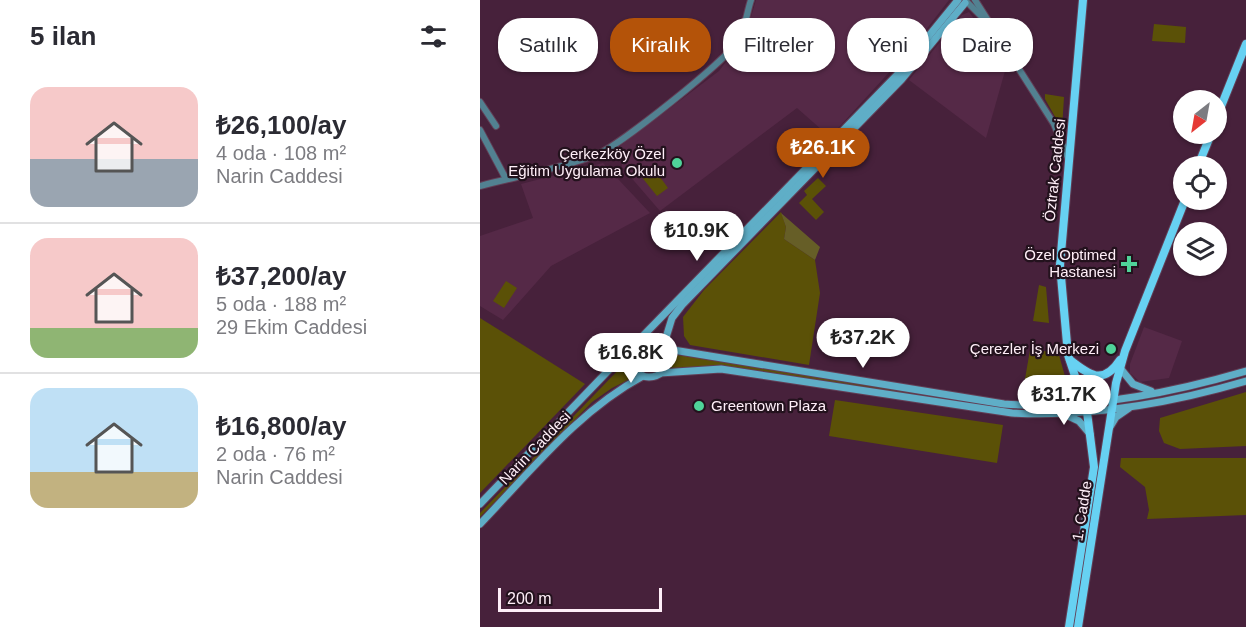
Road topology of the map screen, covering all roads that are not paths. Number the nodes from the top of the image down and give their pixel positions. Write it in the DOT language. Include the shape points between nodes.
graph roads {
  1 [pos="751,0"];
  2 [pos="1083,0"];
  3 [pos="967,1"];
  4 [pos="1246,44"];
  5 [pos="1227,92"];
  6 [pos="480,102"];
  7 [pos="480,107"];
  8 [pos="480,130"];
  9 [pos="1071,164"];
  10 [pos="506,179"];
  11 [pos="480,186"];
  12 [pos="1181,210"];
  13 [pos="639,340"];
  14 [pos="666,346"];
  15 [pos="631,347"];
  16 [pos="1125,351"];
  17 [pos="1070,360"];
  18 [pos="1120,368"];
  19 [pos="1246,371"];
  20 [pos="660,374"];
  21 [pos="643,376"];
  22 [pos="1074,376"];
  23 [pos="1222,379"];
  24 [pos="1246,381"];
  25 [pos="1224,388"];
  26 [pos="1153,392"];
  27 [pos="1113,399"];
  28 [pos="1083,404"];
  29 [pos="1058,405"];
  30 [pos="1135,405"];
  31 [pos="1111,408"];
  32 [pos="1087,412"];
  33 [pos="1064,414"];
  34 [pos="1108,432"];
  35 [pos="1091,437"];
  36 [pos="480,504"];
  37 [pos="480,524"];
  38 [pos="1070,627"];
  39 [pos="1078,627"];
  1 -- 10 [label="street" via="739,39 715,66 617,143 587,158"];
  2 -- 9 [label="main road, Öztrak Caddesi"];
  3 -- 9 [label="street" via="986,22 1049,116"];
  3 -- 13 [label="main road"];
  3 -- 14 [label="main road" via="902,80 682,305 672,318"];
  4 -- 5 [label="main road"];
  6 -- 7 [label="street" via="496,126"];
  8 -- 10 [label="street"];
  9 -- 17 [label="main road, Öztrak Caddesi" via="1060,265"];
  10 -- 11 [label="street"];
  12 -- 16 [label="main road"];
  13 -- 14 [label="main road" via="649,337"];
  13 -- 15 [label="main road"];
  14 -- 20 [label="main road" via="669,360"];
  14 -- 29 [label="main road" via="1004,404"];
  15 -- 21 [label="main road" via="630,364"];
  15 -- 36 [label="main road, Narin Caddesi"];
  16 -- 17 [label="main road" via="1114,368 1102,376 1091,375"];
  16 -- 18 [label="main road, 1. Cadde"];
  17 -- 22 [label="main road, Öztrak Caddesi"];
  18 -- 26 [label="main road" via="1132,384"];
  18 -- 27 [label="main road, 1. Cadde"];
  19 -- 23 [label="main road"];
  20 -- 21 [label="main road"];
  20 -- 33 [label="main road" via="721,369 1012,413"];
  21 -- 37 [label="main road, Narin Caddesi" via="584,415"];
  22 -- 28 [label="main road, Öztrak Caddesi"];
  22 -- 29 [label="main road" via="1072,396"];
  23 -- 25 [label="main road"];
  23 -- 26 [label="main road"];
  24 -- 25 [label="main road"];
  25 -- 30 [label="main road"];
  26 -- 27 [label="main road"];
  27 -- 28 [label="main road"];
  27 -- 31 [label="main road, 1. Cadde"];
  28 -- 29 [label="main road"];
  28 -- 32 [label="main road, Öztrak Caddesi"];
  30 -- 31 [label="main road"];
  30 -- 34 [label="main road" via="1116,417"];
  31 -- 32 [label="main road"];
  31 -- 34 [label="main road, 1. Cadde"];
  32 -- 33 [label="main road"];
  32 -- 35 [label="main road, 1. Cadde"];
  33 -- 35 [label="main road" via="1079,421"];
  34 -- 39 [label="main road, 1. Cadde"];
  35 -- 38 [label="main road, 1. Cadde" via="1094,467"];
}
